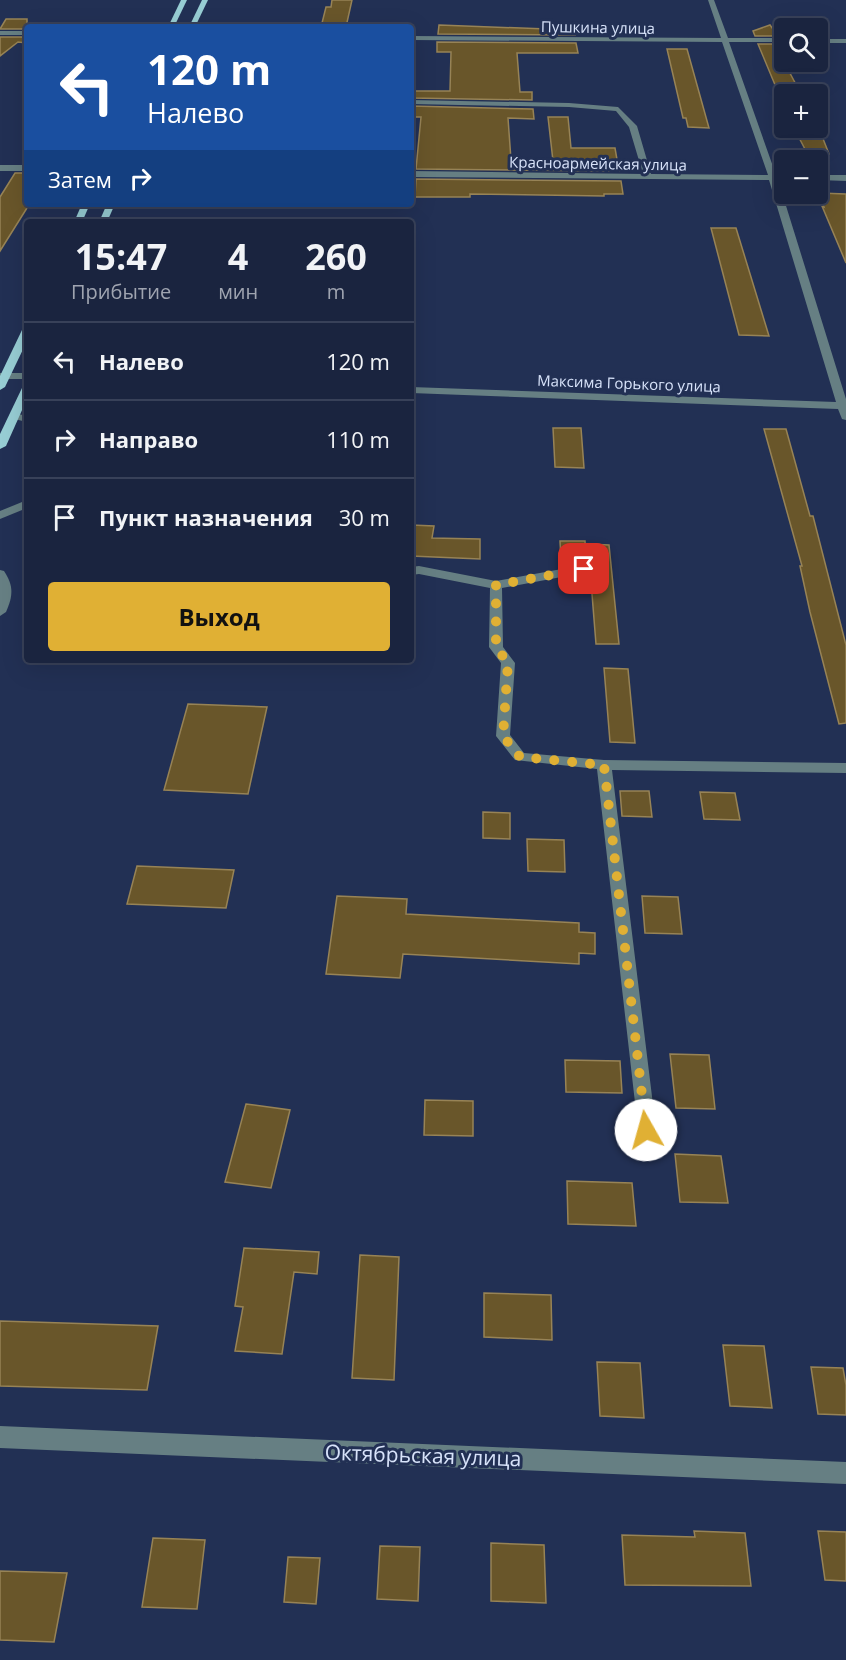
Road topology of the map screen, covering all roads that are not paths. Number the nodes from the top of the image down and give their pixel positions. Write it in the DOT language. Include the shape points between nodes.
graph roads {
  1 [pos="184,0"];
  2 [pos="205,0"];
  3 [pos="711,0"];
  4 [pos="172,24"];
  5 [pos="193,24"];
  6 [pos="0,33"];
  7 [pos="24,33"];
  8 [pos="414,38"];
  9 [pos="725,40"];
  10 [pos="774,40"];
  11 [pos="828,41"];
  12 [pos="846,41"];
  13 [pos="414,102"];
  14 [pos="0,168"];
  15 [pos="24,168"];
  16 [pos="414,174"];
  17 [pos="648,177"];
  18 [pos="773,178"];
  19 [pos="828,178"];
  20 [pos="846,178"];
  21 [pos="24,336"];
  22 [pos="3,376"];
  23 [pos="24,376"];
  24 [pos="0,387"];
  25 [pos="414,390"];
  26 [pos="24,394"];
  27 [pos="844,406"];
  28 [pos="14,416"];
  29 [pos="846,417"];
  30 [pos="24,418"];
  31 [pos="0,446"];
  32 [pos="24,505"];
  33 [pos="0,515"];
  34 [pos="584,569"];
  35 [pos="414,571"];
  36 [pos="0,574"];
  37 [pos="496,585"];
  38 [pos="0,612"];
  39 [pos="604,765"];
  40 [pos="846,768"];
  41 [pos="646,1130"];
  42 [pos="0,1437"];
  43 [pos="846,1473"];
  1 -- 4 [label="main road"];
  2 -- 5 [label="main road"];
  3 -- 9 [label="street"];
  6 -- 7 [label="street"];
  8 -- 9 [label="street, Пушкина улица"];
  9 -- 10 [label="street, Пушкина улица"];
  9 -- 18 [label="street"];
  11 -- 12 [label="street"];
  13 -- 17 [label="street" via="618,109 633,126"];
  14 -- 15 [label="street"];
  16 -- 17 [label="street, Красноармейская улица"];
  17 -- 18 [label="street, Красноармейская улица"];
  18 -- 27 [label="street"];
  19 -- 20 [label="street"];
  21 -- 22 [label="main road"];
  22 -- 23 [label="street"];
  22 -- 24 [label="main road"];
  25 -- 27 [label="street, Максима Горького улица"];
  26 -- 28 [label="main road"];
  27 -- 29 [label="street"];
  28 -- 30 [label="street"];
  28 -- 31 [label="main road"];
  32 -- 33 [label="street"];
  34 -- 37 [label="street"];
  35 -- 37 [label="street"];
  36 -- 38 [label="street" via="7,586"];
  37 -- 39 [label="street" via="496,647 508,663 503,736 520,757"];
  39 -- 40 [label="street"];
  39 -- 41 [label="street"];
  42 -- 43 [label="street, Октябрьская улица"];
}
